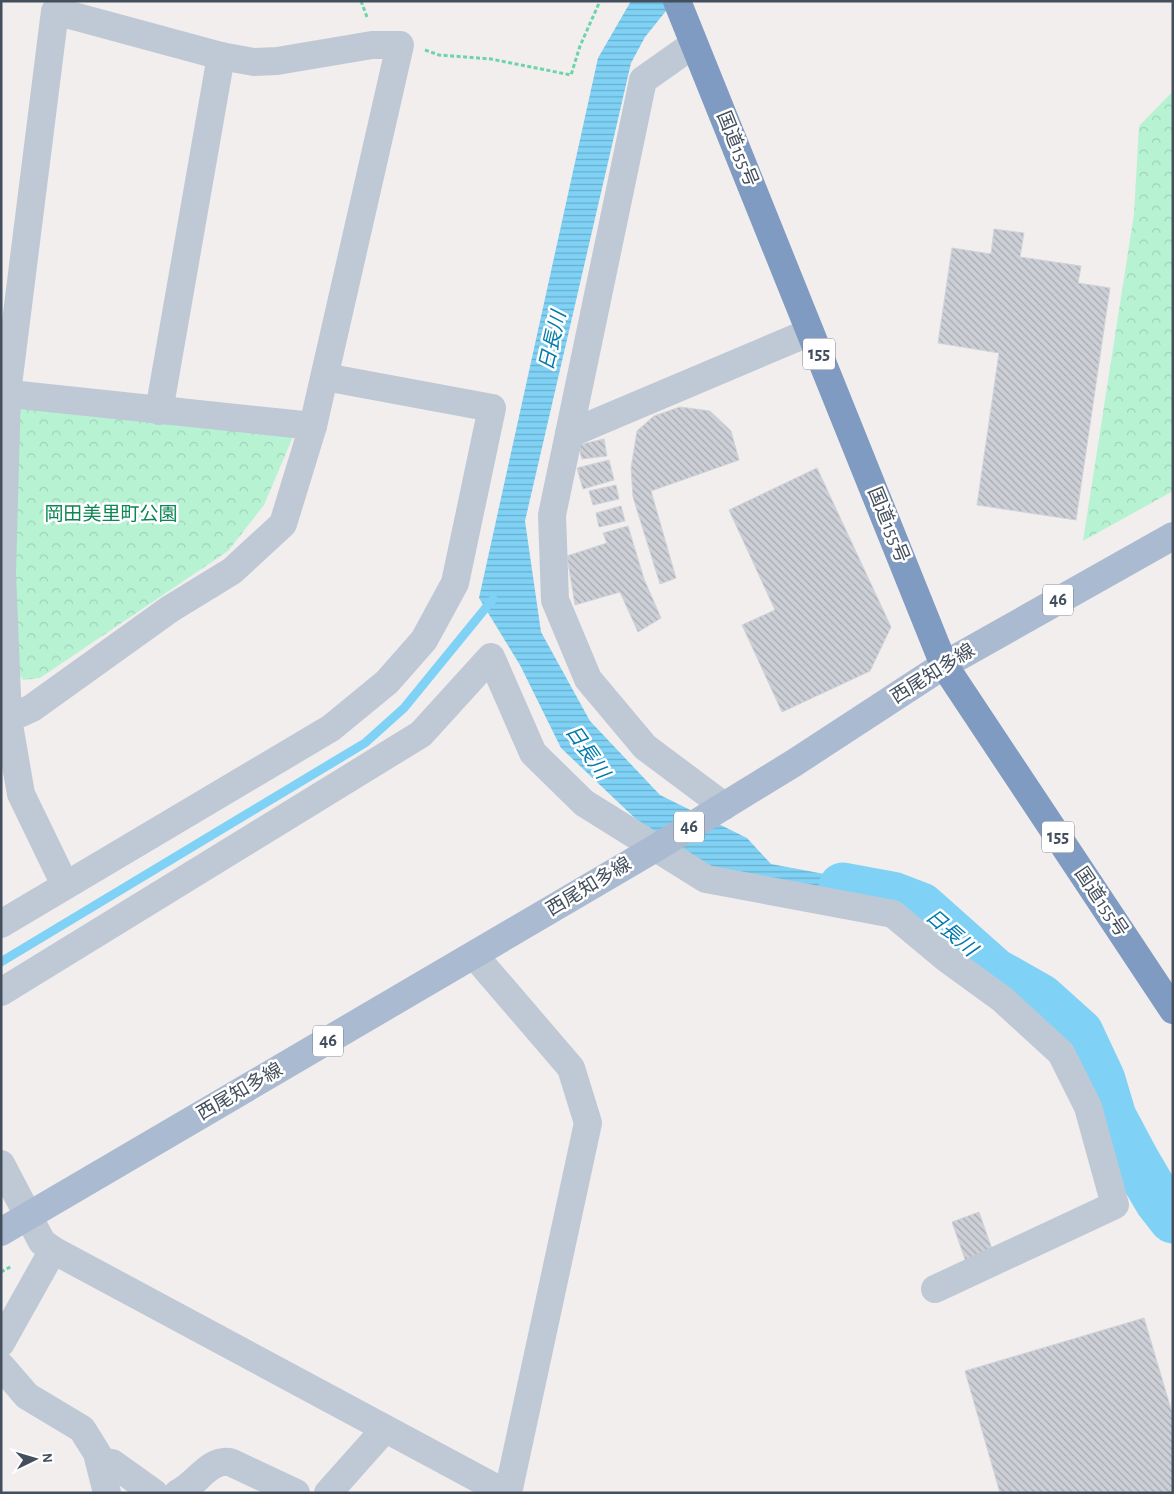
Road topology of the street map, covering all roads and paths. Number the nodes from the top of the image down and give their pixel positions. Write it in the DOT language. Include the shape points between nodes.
graph roads {
  1 [pos="600,1"];
  2 [pos="677,1"];
  3 [pos="400,44"];
  4 [pos="694,44"];
  5 [pos="221,56"];
  6 [pos="810,332"];
  7 [pos="325,377"];
  8 [pos="4,393"];
  9 [pos="159,411"];
  10 [pos="313,426"];
  11 [pos="569,434"];
  12 [pos="1173,536"];
  13 [pos="944,664"];
  14 [pos="8,719"];
  15 [pos="723,806"];
  16 [pos="655,848"];
  17 [pos="65,884"];
  18 [pos="1,924"];
  19 [pos="474,955"];
  20 [pos="1,992"];
  21 [pos="1173,1010"];
  22 [pos="1,1164"];
  23 [pos="27,1216"];
  24 [pos="1,1232"];
  25 [pos="53,1250"];
  26 [pos="935,1289"];
  27 [pos="1,1343"];
  28 [pos="1,1366"];
  29 [pos="385,1429"];
  30 [pos="98,1457"];
  31 [pos="148,1483"];
  32 [pos="107,1493"];
  33 [pos="178,1493"];
  34 [pos="296,1493"];
  35 [pos="328,1493"];
  36 [pos="507,1493"];
  1 -- 3 [label="path" via="571,75 491,59 439,55"];
  2 -- 4 [label="highway, 国道155号 / 155"];
  3 -- 5 [label="street" via="372,45 277,61 254,62"];
  3 -- 7 [label="street"];
  4 -- 6 [label="highway, 国道155号 / 155"];
  4 -- 11 [label="street" via="643,80"];
  5 -- 8 [label="street" via="55,11"];
  5 -- 9 [label="street"];
  6 -- 11 [label="street"];
  6 -- 13 [label="highway, 国道155号 / 155"];
  7 -- 10 [label="street"];
  7 -- 17 [label="street" via="492,408 455,583 424,640 388,682 331,728"];
  8 -- 9 [label="street"];
  8 -- 14 [label="street" via="2,573"];
  9 -- 10 [label="street"];
  10 -- 14 [label="street" via="283,524 232,571 170,609 32,708"];
  11 -- 15 [label="street" via="552,514 554,600 588,679 645,747"];
  12 -- 13 [label="main road, 西尾知多線 / 46"];
  13 -- 15 [label="main road, 西尾知多線 / 46"];
  13 -- 21 [label="highway, 国道155号 / 155"];
  14 -- 17 [label="street" via="21,794"];
  15 -- 16 [label="main road, 西尾知多線 / 46"];
  16 -- 19 [label="main road, 西尾知多線 / 46"];
  16 -- 20 [label="street" via="584,803 533,753 491,657 421,734"];
  16 -- 26 [label="street" via="706,879 893,914 1002,999 1061,1053 1088,1107 1115,1206"];
  17 -- 18 [label="street"];
  19 -- 23 [label="main road, 西尾知多線 / 46"];
  19 -- 36 [label="street" via="571,1068 588,1123"];
  22 -- 23 [label="street"];
  23 -- 24 [label="main road, 西尾知多線 / 46"];
  23 -- 25 [label="street" via="42,1242"];
  25 -- 27 [label="street"];
  25 -- 29 [label="street"];
  28 -- 30 [label="street" via="27,1396 82,1429"];
  29 -- 35 [label="street"];
  29 -- 36 [label="street"];
  30 -- 31 [label="street" via="103,1450 113,1453"];
  30 -- 32 [label="street"];
  33 -- 34 [label="street" via="213,1464 222,1461"];
}
